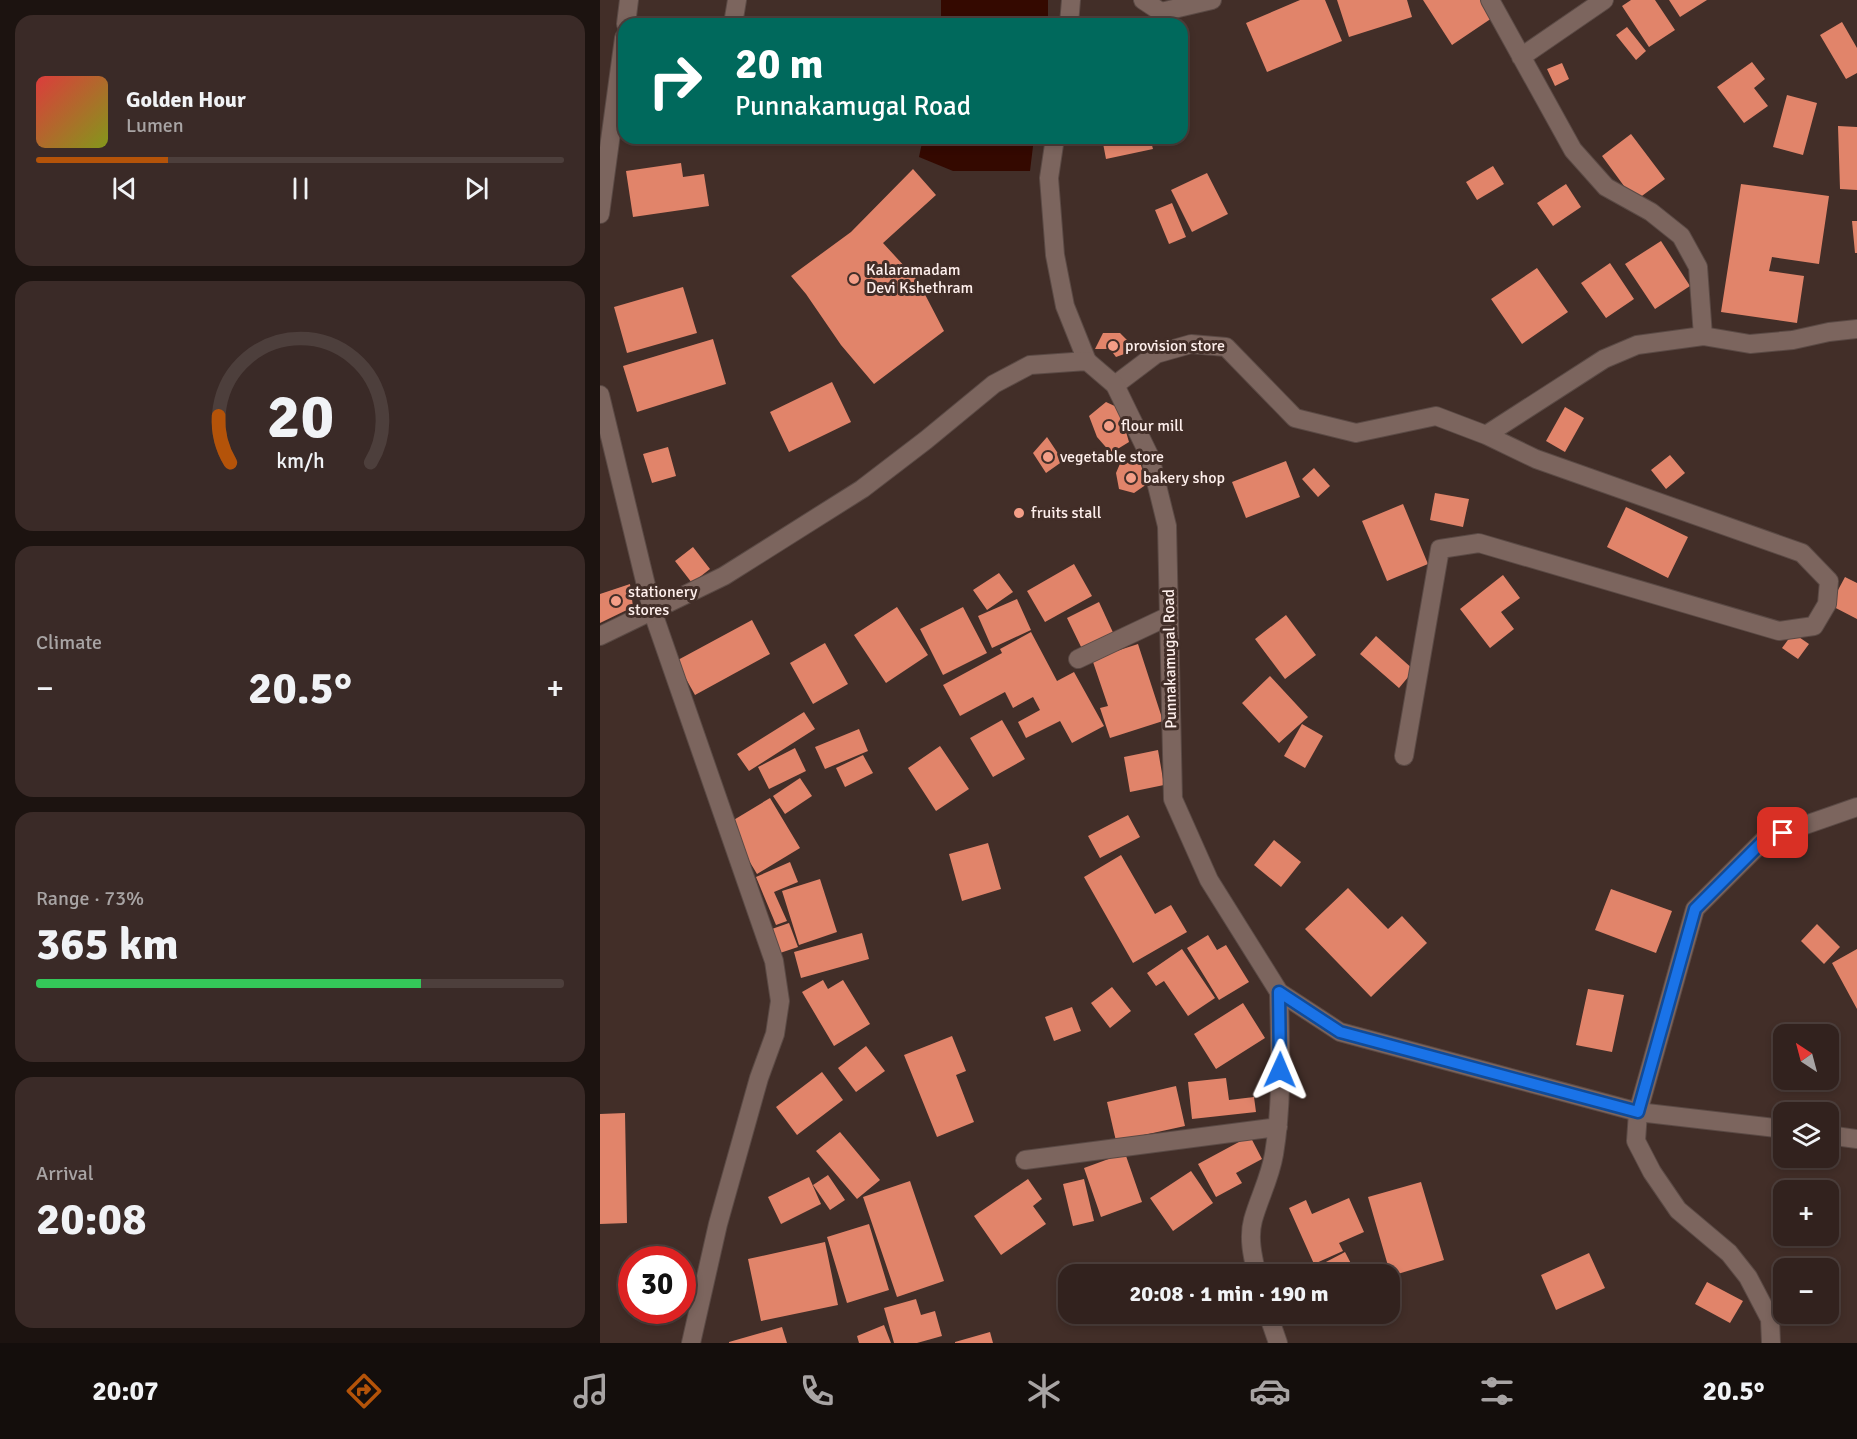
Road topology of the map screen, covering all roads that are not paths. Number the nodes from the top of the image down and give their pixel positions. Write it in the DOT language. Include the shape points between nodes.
graph roads {
  1 [pos="629,0"];
  2 [pos="737,0"];
  3 [pos="1071,0"];
  4 [pos="1143,0"];
  5 [pos="1212,0"];
  6 [pos="1490,0"];
  7 [pos="1604,0"];
  8 [pos="627,18"];
  9 [pos="735,18"];
  10 [pos="1070,18"];
  11 [pos="1521,57"];
  12 [pos="618,82"];
  13 [pos="1054,144"];
  14 [pos="600,214"];
  15 [pos="1857,329"];
  16 [pos="1703,336"];
  17 [pos="1087,361"];
  18 [pos="1115,385"];
  19 [pos="600,395"];
  20 [pos="1486,435"];
  21 [pos="652,610"];
  22 [pos="1169,616"];
  23 [pos="600,636"];
  24 [pos="1078,659"];
  25 [pos="1404,756"];
  26 [pos="1857,807"];
  27 [pos="1279,992"];
  28 [pos="1638,1112"];
  29 [pos="1278,1127"];
  30 [pos="1773,1128"];
  31 [pos="1839,1137"];
  32 [pos="1857,1139"];
  33 [pos="1025,1160"];
  34 [pos="1254,1264"];
  35 [pos="1271,1324"];
  36 [pos="691,1343"];
  37 [pos="1278,1343"];
  38 [pos="1771,1343"];
  1 -- 8 [label="street"];
  2 -- 9 [label="street"];
  3 -- 10 [label="street"];
  4 -- 5 [label="street" via="1161,12"];
  6 -- 11 [label="street"];
  7 -- 11 [label="street"];
  11 -- 16 [label="street" via="1573,150 1606,187 1651,212 1681,236 1698,267"];
  12 -- 14 [label="street"];
  13 -- 17 [label="street" via="1049,178 1055,255 1065,306"];
  15 -- 16 [label="street" via="1750,344"];
  16 -- 20 [label="street" via="1637,345 1604,359"];
  17 -- 18 [label="street, Punnakamugal Road"];
  17 -- 21 [label="street" via="1030,364 994,384 862,489 724,576"];
  18 -- 20 [label="street" via="1156,354 1191,344 1226,347 1295,418 1356,433 1436,416"];
  18 -- 22 [label="street, Punnakamugal Road" via="1150,457 1167,526"];
  19 -- 21 [label="street"];
  20 -- 25 [label="street" via="1536,459 1802,553 1829,581 1827,604 1814,626 1779,631 1479,543 1440,549"];
  21 -- 23 [label="street"];
  21 -- 36 [label="street" via="774,961 780,1001 775,1034 718,1224"];
  22 -- 24 [label="street"];
  22 -- 27 [label="street, Punnakamugal Road" via="1173,799 1209,880"];
  26 -- 28 [label="street" via="1765,839 1695,909"];
  27 -- 28 [label="street, Punnakamugal Road" via="1340,1032"];
  27 -- 29 [label="street"];
  28 -- 30 [label="street, Punnakamugal Road"];
  28 -- 38 [label="street" via="1636,1141 1652,1172 1678,1210 1729,1253 1748,1277 1770,1319"];
  29 -- 33 [label="street"];
  29 -- 34 [label="street" via="1269,1178 1252,1222"];
  31 -- 32 [label="street"];
  35 -- 37 [label="street"];
}
